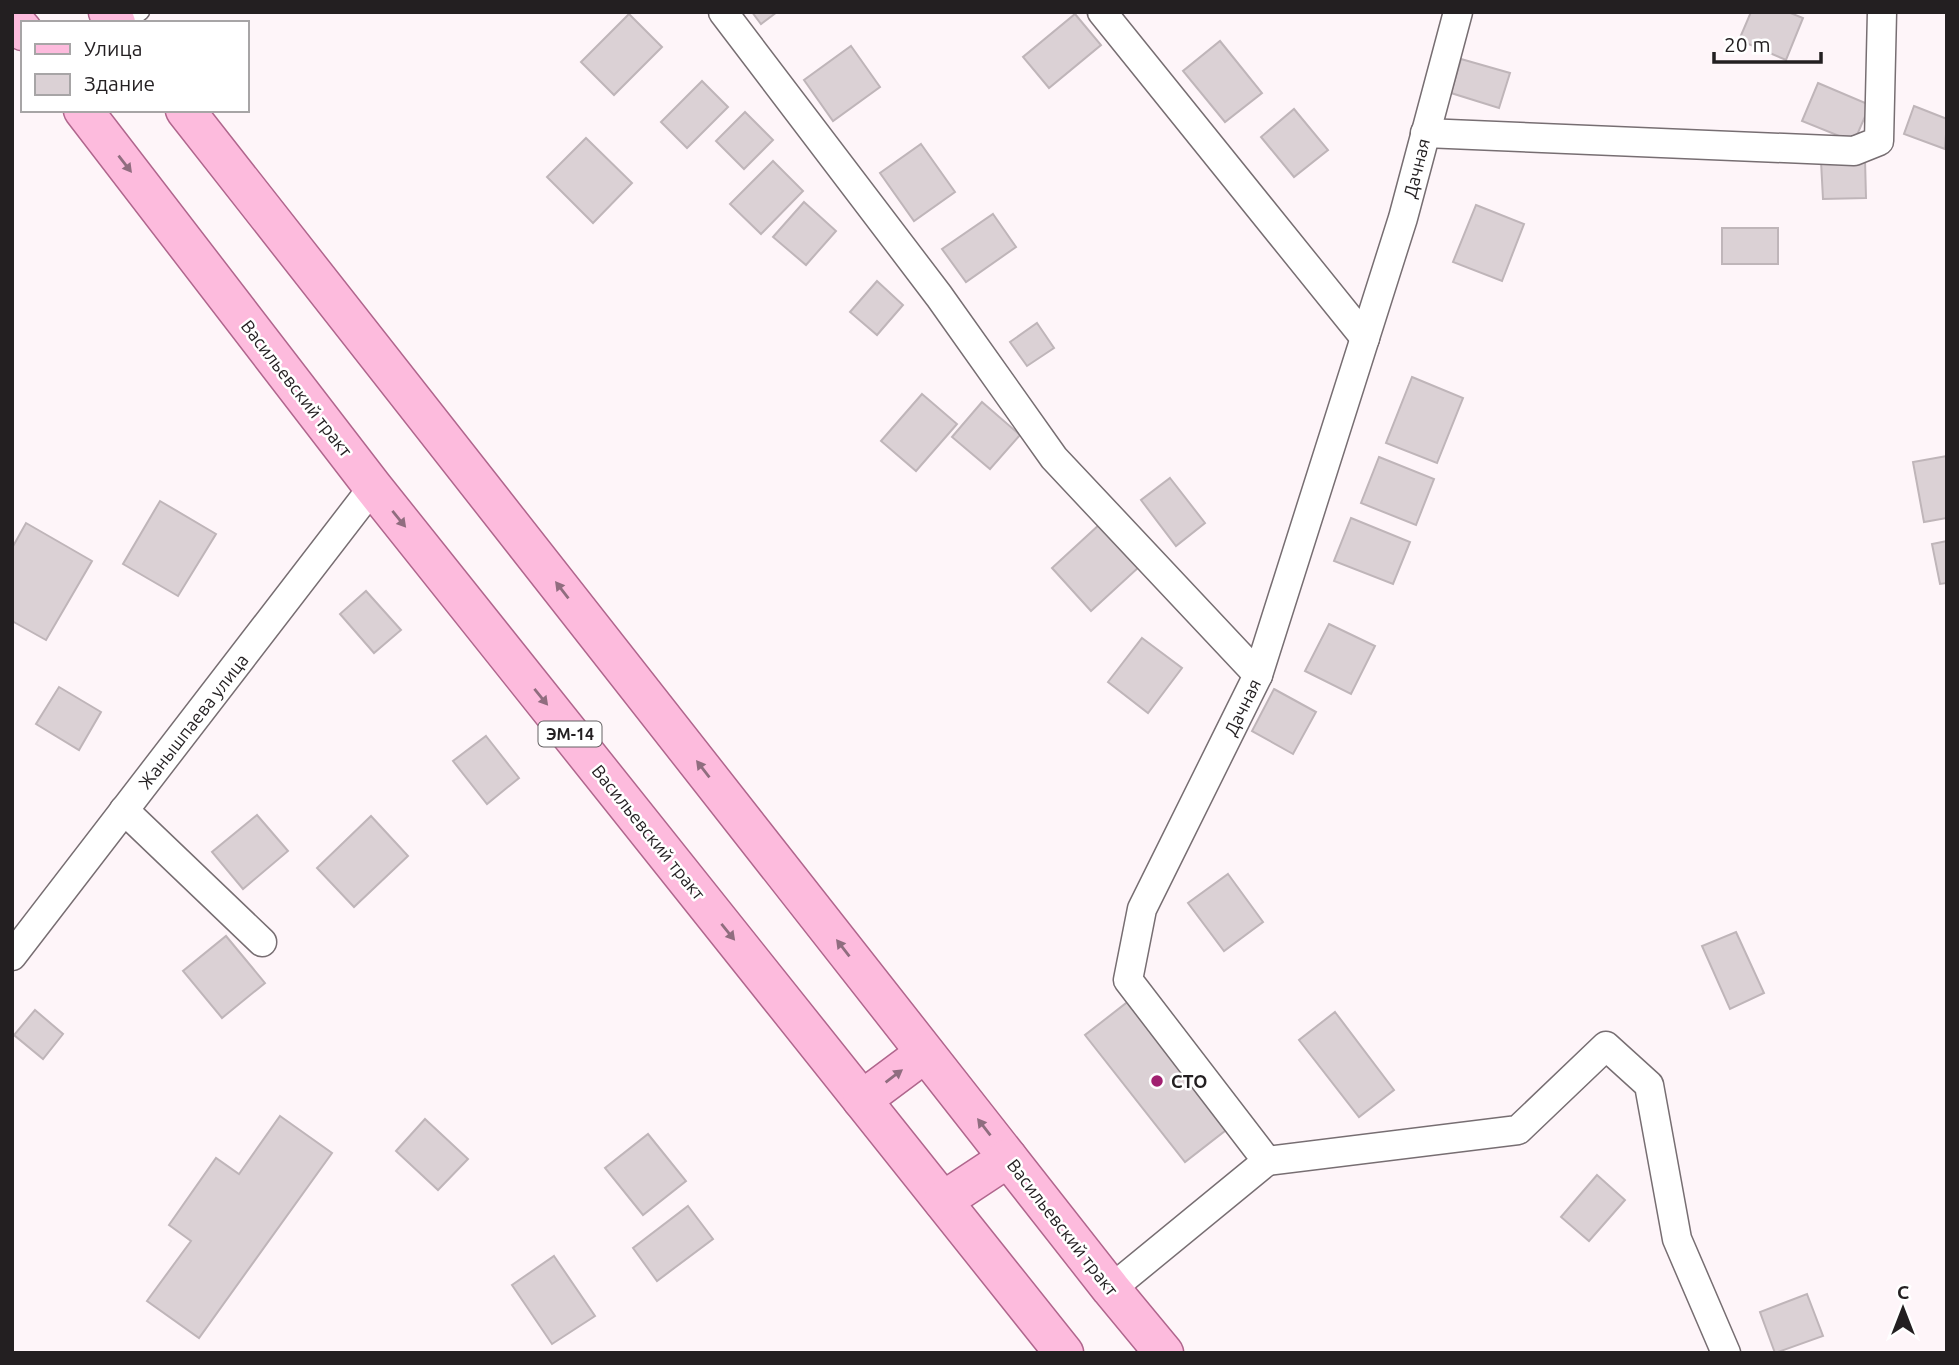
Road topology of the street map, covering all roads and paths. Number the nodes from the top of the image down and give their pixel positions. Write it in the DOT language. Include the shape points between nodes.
graph roads {
  1 [pos="723,12"];
  2 [pos="1101,12"];
  3 [pos="1458,12"];
  4 [pos="1882,12"];
  5 [pos="85,112"];
  6 [pos="187,112"];
  7 [pos="1425,133"];
  8 [pos="1365,338"];
  9 [pos="373,486"];
  10 [pos="1258,675"];
  11 [pos="124,810"];
  12 [pos="262,942"];
  13 [pos="12,956"];
  14 [pos="925,1053"];
  15 [pos="862,1100"];
  16 [pos="1008,1158"];
  17 [pos="1267,1161"];
  18 [pos="943,1201"];
  19 [pos="1111,1289"];
  20 [pos="1063,1353"];
  21 [pos="1164,1353"];
  22 [pos="1726,1353"];
  1 -- 10 [label="street" via="939,296 1054,457"];
  2 -- 8 [label="street"];
  3 -- 7 [label="street, Дачная"];
  4 -- 7 [label="street" via="1879,141 1854,151"];
  5 -- 9 [label="main road, Васильевский тракт / ЭМ-14, one-way"];
  14 -- 6 [label="main road, Васильевский тракт, one-way"];
  7 -- 8 [label="street, Дачная" via="1404,218"];
  8 -- 10 [label="street, Дачная"];
  9 -- 11 [label="street, Жанышпаева улица"];
  9 -- 15 [label="main road, Васильевский тракт / ЭМ-14, one-way"];
  10 -- 17 [label="street, Дачная" via="1142,909 1128,980"];
  11 -- 12 [label="street"];
  11 -- 13 [label="street, Жанышпаева улица"];
  15 -- 14 [label="main road, one-way"];
  16 -- 14 [label="main road, Васильевский тракт, one-way"];
  15 -- 18 [label="main road, Васильевский тракт / ЭМ-14"];
  16 -- 18 [label="main road"];
  16 -- 19 [label="main road, Васильевский тракт"];
  17 -- 19 [label="street"];
  17 -- 22 [label="street" via="1518,1130 1606,1046 1649,1085 1677,1239"];
  18 -- 20 [label="main road, Васильевский тракт / ЭМ-14"];
  19 -- 21 [label="main road, Васильевский тракт"];
}
